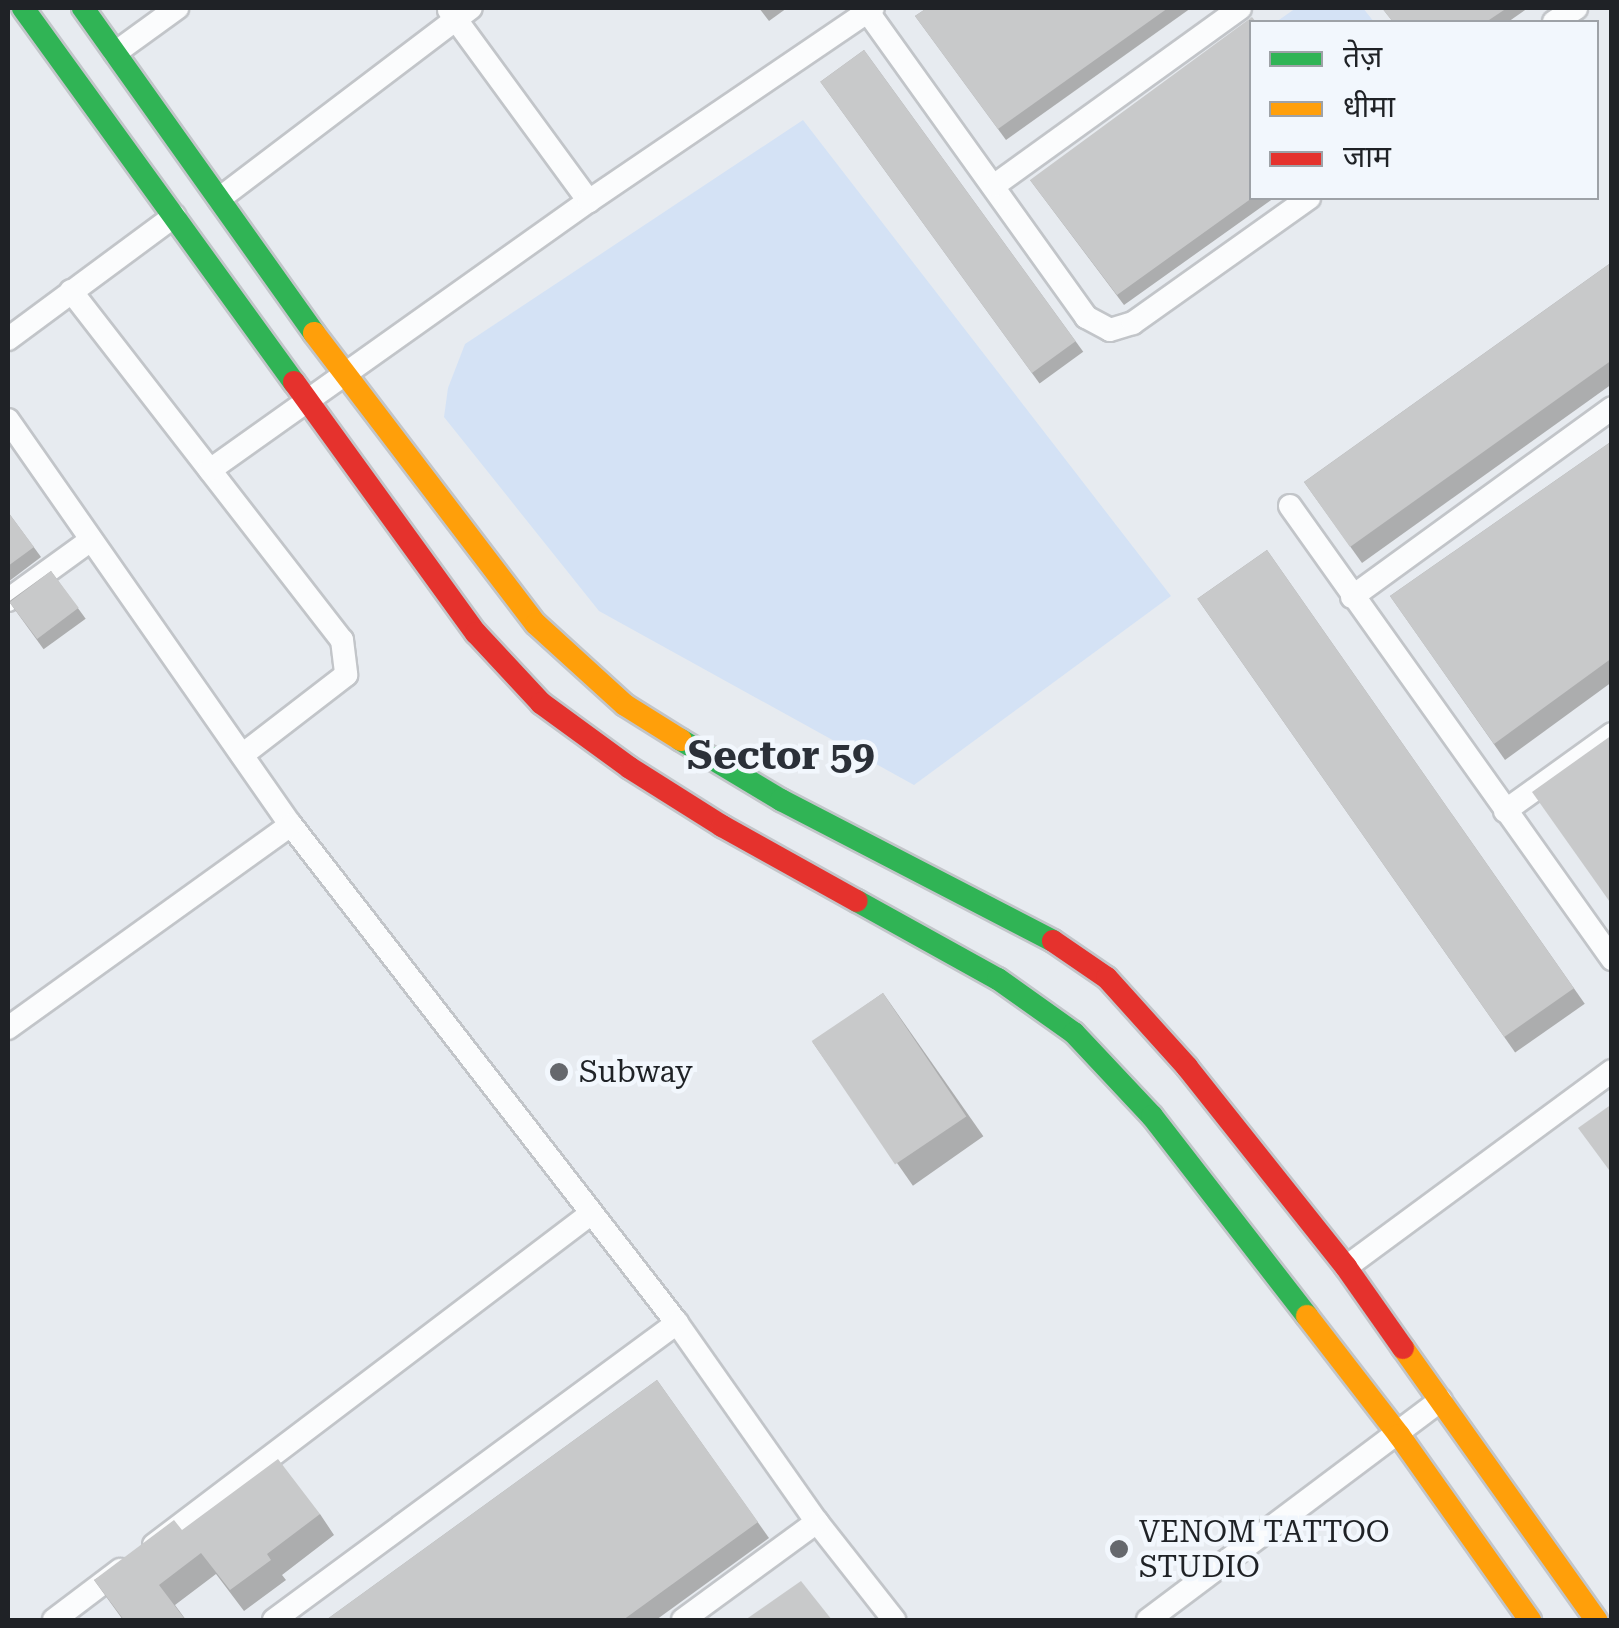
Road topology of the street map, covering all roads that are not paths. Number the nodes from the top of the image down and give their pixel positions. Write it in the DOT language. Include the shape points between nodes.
graph roads {
  1 [pos="23,8"];
  2 [pos="83,8"];
  3 [pos="177,8"];
  4 [pos="1240,8"];
  5 [pos="868,9"];
  6 [pos="458,11"];
  7 [pos="115,53"];
  8 [pos="996,185"];
  9 [pos="219,198"];
  10 [pos="1306,200"];
  11 [pos="589,201"];
  12 [pos="174,216"];
  13 [pos="71,291"];
  14 [pos="8,339"];
  15 [pos="344,374"];
  16 [pos="307,399"];
  17 [pos="1612,408"];
  18 [pos="8,420"];
  19 [pos="210,470"];
  20 [pos="1290,506"];
  21 [pos="92,540"];
  22 [pos="1352,596"];
  23 [pos="8,600"];
  24 [pos="1612,734"];
  25 [pos="242,755"];
  26 [pos="1505,811"];
  27 [pos="291,825"];
  28 [pos="1612,959"];
  29 [pos="8,1028"];
  30 [pos="1612,1071"];
  31 [pos="589,1215"];
  32 [pos="1346,1267"];
  33 [pos="677,1322"];
  34 [pos="1440,1400"];
  35 [pos="1399,1435"];
  36 [pos="817,1522"];
  37 [pos="1162,1616"];
  38 [pos="54,1620"];
  39 [pos="274,1620"];
  40 [pos="684,1620"];
  41 [pos="894,1620"];
  42 [pos="1530,1620"];
  43 [pos="1596,1620"];
  1 -- 12 [label="street"];
  2 -- 7 [label="street"];
  3 -- 7 [label="street"];
  4 -- 8 [label="street"];
  5 -- 8 [label="street"];
  5 -- 11 [label="street"];
  6 -- 9 [label="street"];
  6 -- 11 [label="street"];
  7 -- 9 [label="street"];
  8 -- 10 [label="street" via="1086,318 1110,330 1132,324"];
  9 -- 15 [label="street"];
  11 -- 15 [label="street"];
  12 -- 13 [label="street"];
  12 -- 16 [label="street"];
  13 -- 14 [label="street"];
  13 -- 19 [label="street"];
  15 -- 16 [label="street"];
  15 -- 32 [label="street" via="536,624 625,705 781,800 1074,952 1107,978 1188,1067"];
  16 -- 19 [label="street"];
  16 -- 35 [label="street" via="476,633 542,703 707,816 998,979 1074,1033 1152,1116"];
  17 -- 22 [label="street"];
  18 -- 21 [label="street"];
  19 -- 25 [label="street" via="342,640 346,675"];
  20 -- 22 [label="street"];
  21 -- 23 [label="street"];
  21 -- 25 [label="street"];
  22 -- 26 [label="street"];
  24 -- 26 [label="street"];
  25 -- 27 [label="street"];
  26 -- 28 [label="street"];
  27 -- 29 [label="street"];
  27 -- 31 [label="street"];
  30 -- 32 [label="street"];
  31 -- 33 [label="street"];
  31 -- 38 [label="street"];
  32 -- 34 [label="street"];
  33 -- 36 [label="street"];
  33 -- 39 [label="street"];
  34 -- 35 [label="street"];
  34 -- 43 [label="street"];
  35 -- 37 [label="street"];
  35 -- 42 [label="street"];
  36 -- 40 [label="street"];
  36 -- 41 [label="street"];
}
